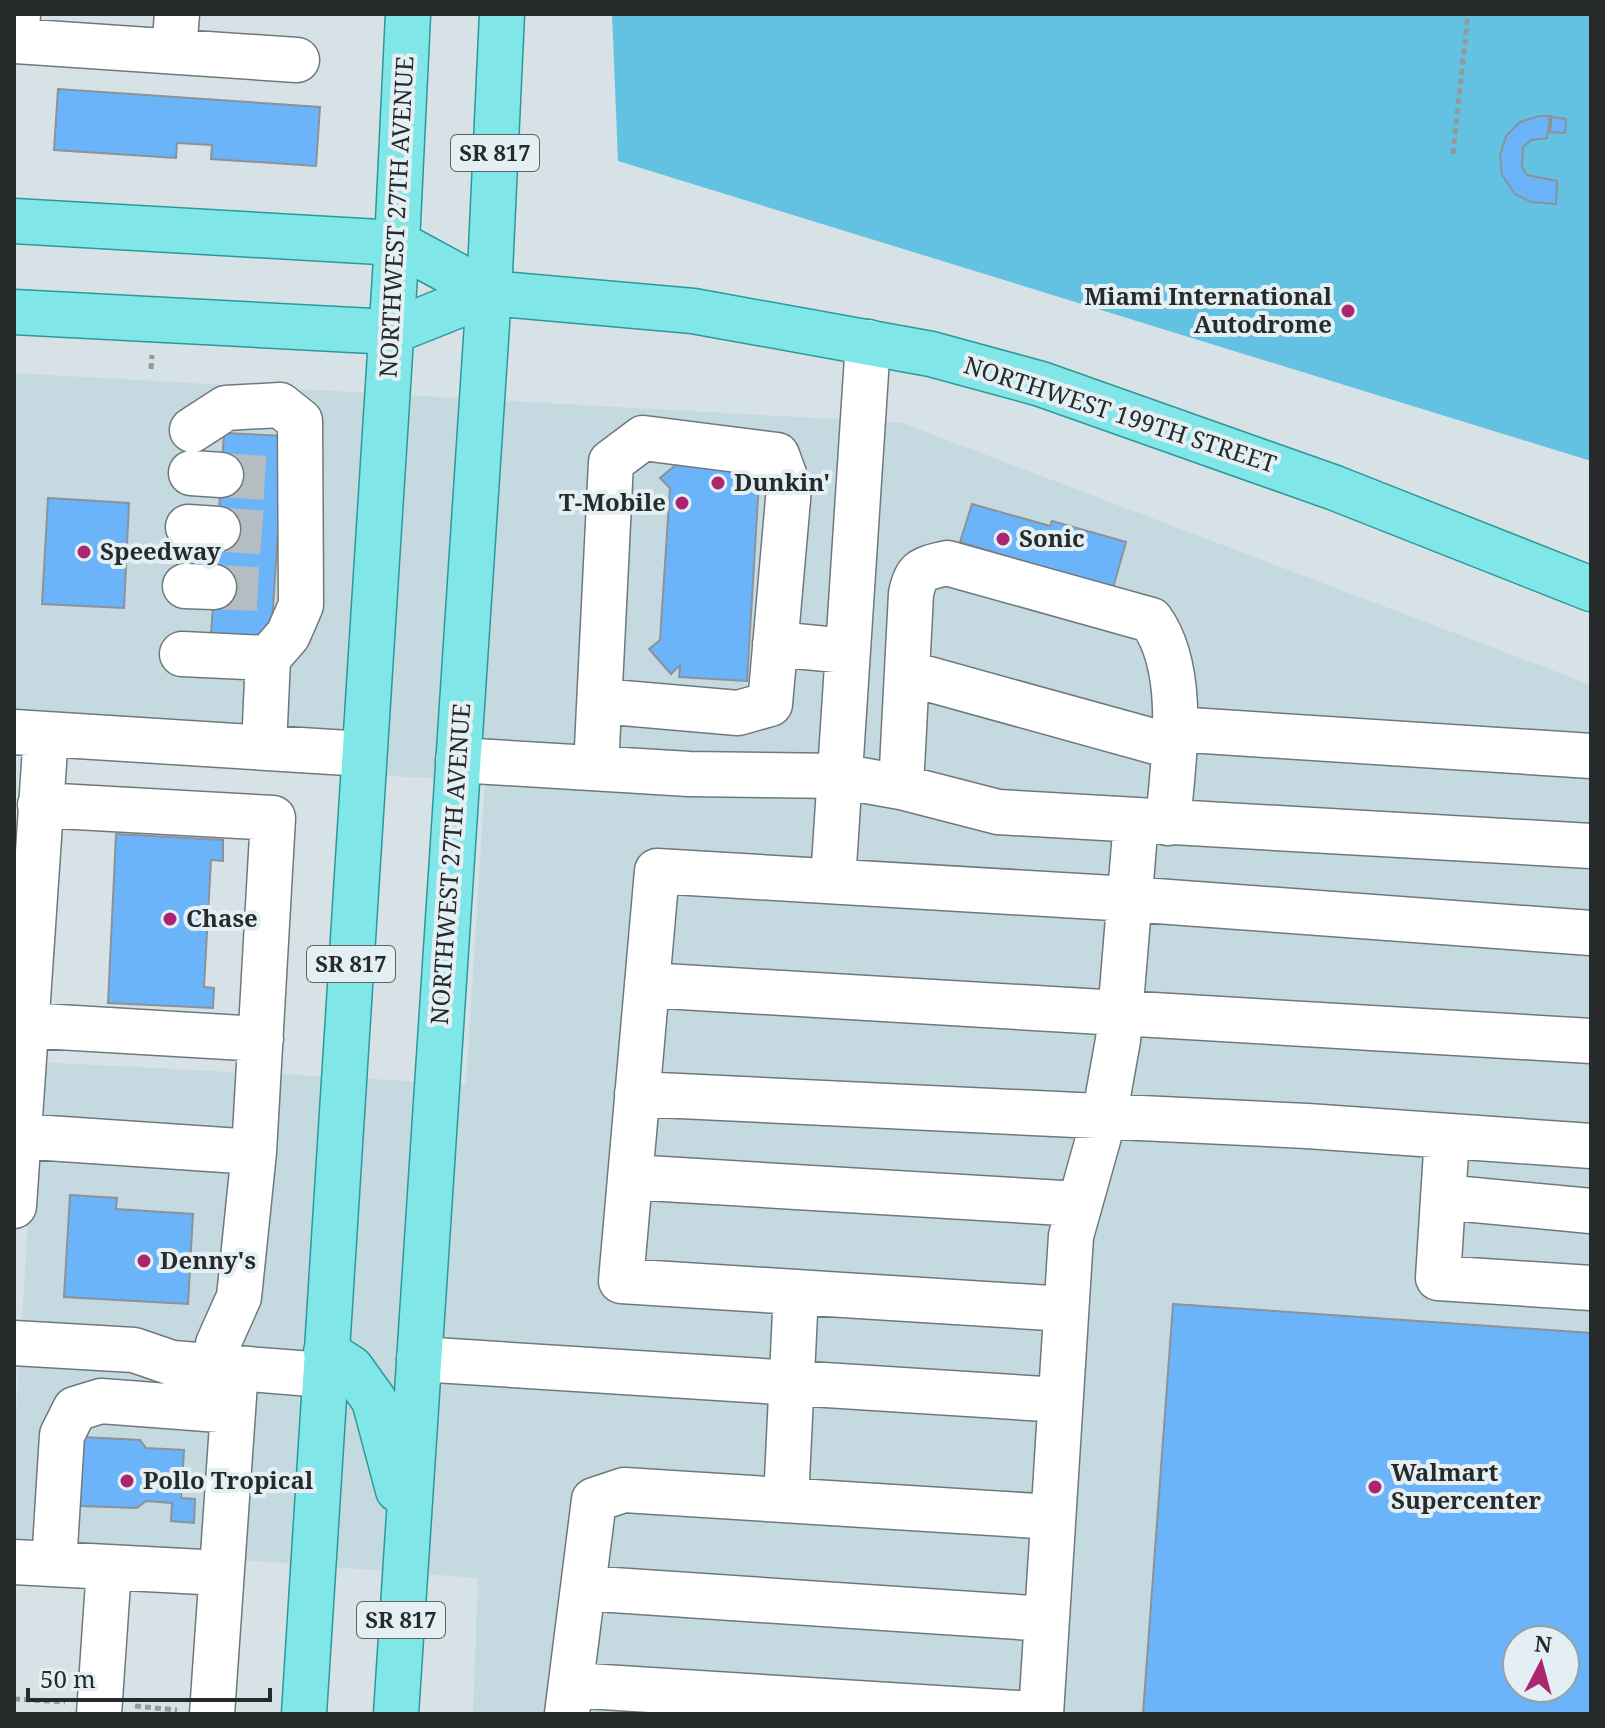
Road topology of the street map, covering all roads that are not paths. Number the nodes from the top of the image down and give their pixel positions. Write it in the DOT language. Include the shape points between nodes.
graph roads {
  1 [pos="18,14"];
  2 [pos="408,14"];
  3 [pos="502,14"];
  4 [pos="176,32"];
  5 [pos="297,60"];
  6 [pos="14,221"];
  7 [pos="397,243"];
  8 [pos="489,293"];
  9 [pos="14,312"];
  10 [pos="391,332"];
  11 [pos="868,342"];
  12 [pos="192,430"];
  13 [pos="1591,589"];
  14 [pos="775,644"];
  15 [pos="847,651"];
  16 [pos="182,654"];
  17 [pos="268,658"];
  18 [pos="907,673"];
  19 [pos="600,701"];
  20 [pos="30,733"];
  21 [pos="1174,738"];
  22 [pos="264,747"];
  23 [pos="364,754"];
  24 [pos="1591,756"];
  25 [pos="458,760"];
  26 [pos="596,768"];
  27 [pos="839,776"];
  28 [pos="901,787"];
  29 [pos="40,805"];
  30 [pos="1152,822"];
  31 [pos="1591,846"];
  32 [pos="833,881"];
  33 [pos="1129,899"];
  34 [pos="1591,933"];
  35 [pos="647,985"];
  36 [pos="1120,1012"];
  37 [pos="20,1019"];
  38 [pos="261,1039"];
  39 [pos="1591,1041"];
  40 [pos="637,1094"];
  41 [pos="1104,1118"];
  42 [pos="18,1136"];
  43 [pos="1447,1136"];
  44 [pos="1591,1146"];
  45 [pos="254,1152"];
  46 [pos="630,1177"];
  47 [pos="1443,1197"];
  48 [pos="1079,1204"];
  49 [pos="14,1206"];
  50 [pos="1591,1211"];
  51 [pos="1591,1288"];
  52 [pos="796,1292"];
  53 [pos="1066,1309"];
  54 [pos="14,1343"];
  55 [pos="227,1356"];
  56 [pos="419,1359"];
  57 [pos="325,1364"];
  58 [pos="790,1383"];
  59 [pos="1060,1400"];
  60 [pos="233,1411"];
  61 [pos="786,1500"];
  62 [pos="1053,1517"];
  63 [pos="407,1527"];
  64 [pos="34,1563"];
  65 [pos="109,1568"];
  66 [pos="221,1573"];
  67 [pos="583,1588"];
  68 [pos="1047,1619"];
  69 [pos="569,1700"];
  70 [pos="99,1714"];
  71 [pos="212,1714"];
  72 [pos="304,1714"];
  73 [pos="396,1714"];
  74 [pos="1034,1714"];
  75 [pos="1041,1714"];
  1 -- 4 [label="street" via="16,41"];
  2 -- 7 [label="main road, NORTHWEST 27TH AVENUE / SR 817"];
  3 -- 8 [label="main road, NORTHWEST 27TH AVENUE / SR 817"];
  4 -- 5 [label="street"];
  6 -- 7 [label="main road, NORTHWEST 199TH STREET"];
  7 -- 8 [label="main road, NORTHWEST 199TH STREET"];
  7 -- 10 [label="main road, NORTHWEST 27TH AVENUE / SR 817"];
  8 -- 10 [label="main road, NORTHWEST 199TH STREET"];
  8 -- 11 [label="main road, NORTHWEST 199TH STREET" via="693,311"];
  8 -- 25 [label="main road, NORTHWEST 27TH AVENUE / SR 817"];
  9 -- 10 [label="main road, NORTHWEST 199TH STREET"];
  10 -- 23 [label="main road, NORTHWEST 27TH AVENUE / SR 817"];
  11 -- 13 [label="main road, NORTHWEST 199TH STREET" via="1041,384 1335,488"];
  11 -- 15 [label="street"];
  12 -- 17 [label="street" via="226,408 280,405 300,421 291,480 287,590 301,605 288,635"];
  14 -- 15 [label="street"];
  14 -- 19 [label="street" via="770,704 738,713"];
  14 -- 19 [label="street" via="789,488 777,455 643,438 611,462"];
  15 -- 27 [label="street"];
  16 -- 17 [label="street"];
  17 -- 22 [label="street"];
  18 -- 21 [label="street"];
  18 -- 21 [label="street" via="914,579 924,568 947,563 1151,620 1163,638"];
  18 -- 28 [label="street"];
  19 -- 26 [label="street"];
  20 -- 22 [label="street"];
  20 -- 29 [label="street"];
  21 -- 24 [label="street"];
  21 -- 30 [label="street"];
  22 -- 23 [label="street"];
  23 -- 57 [label="main road, NORTHWEST 27TH AVENUE / SR 817"];
  25 -- 26 [label="street"];
  25 -- 56 [label="main road, NORTHWEST 27TH AVENUE / SR 817"];
  26 -- 27 [label="street"];
  27 -- 28 [label="street"];
  27 -- 32 [label="street"];
  28 -- 30 [label="street" via="998,812"];
  29 -- 37 [label="street"];
  29 -- 38 [label="street" via="273,818"];
  30 -- 31 [label="street"];
  30 -- 33 [label="street"];
  32 -- 33 [label="street"];
  32 -- 35 [label="street" via="657,871"];
  33 -- 34 [label="street"];
  33 -- 36 [label="street"];
  35 -- 36 [label="street"];
  35 -- 40 [label="street"];
  36 -- 39 [label="street"];
  36 -- 41 [label="street"];
  37 -- 38 [label="street"];
  37 -- 42 [label="street"];
  38 -- 45 [label="street"];
  40 -- 41 [label="street"];
  40 -- 46 [label="street"];
  41 -- 43 [label="street"];
  41 -- 48 [label="street"];
  42 -- 45 [label="street"];
  42 -- 49 [label="street"];
  43 -- 44 [label="street"];
  43 -- 47 [label="street"];
  45 -- 55 [label="street" via="239,1297"];
  46 -- 48 [label="street"];
  46 -- 52 [label="street" via="621,1281"];
  47 -- 50 [label="street"];
  47 -- 51 [label="street" via="1438,1278"];
  48 -- 53 [label="street" via="1071,1236"];
  52 -- 53 [label="street"];
  52 -- 58 [label="street"];
  53 -- 59 [label="street"];
  54 -- 55 [label="street" via="134,1350 176,1342"];
  55 -- 57 [label="street"];
  55 -- 60 [label="street"];
  56 -- 58 [label="street"];
  56 -- 63 [label="main road, NORTHWEST 27TH AVENUE / SR 817"];
  57 -- 63 [label="main road" via="351,1368 374,1400"];
  57 -- 72 [label="main road, NORTHWEST 27TH AVENUE / SR 817"];
  58 -- 59 [label="street"];
  58 -- 61 [label="street"];
  59 -- 62 [label="street"];
  60 -- 64 [label="street" via="101,1401 75,1409 62,1435"];
  60 -- 66 [label="street"];
  61 -- 62 [label="street"];
  61 -- 67 [label="street" via="624,1490 594,1500"];
  62 -- 68 [label="street"];
  63 -- 73 [label="main road, NORTHWEST 27TH AVENUE / SR 817"];
  64 -- 65 [label="street"];
  65 -- 66 [label="street"];
  65 -- 70 [label="street"];
  66 -- 71 [label="street"];
  67 -- 68 [label="street"];
  67 -- 69 [label="street"];
  68 -- 75 [label="street"];
  69 -- 74 [label="street"];
}
